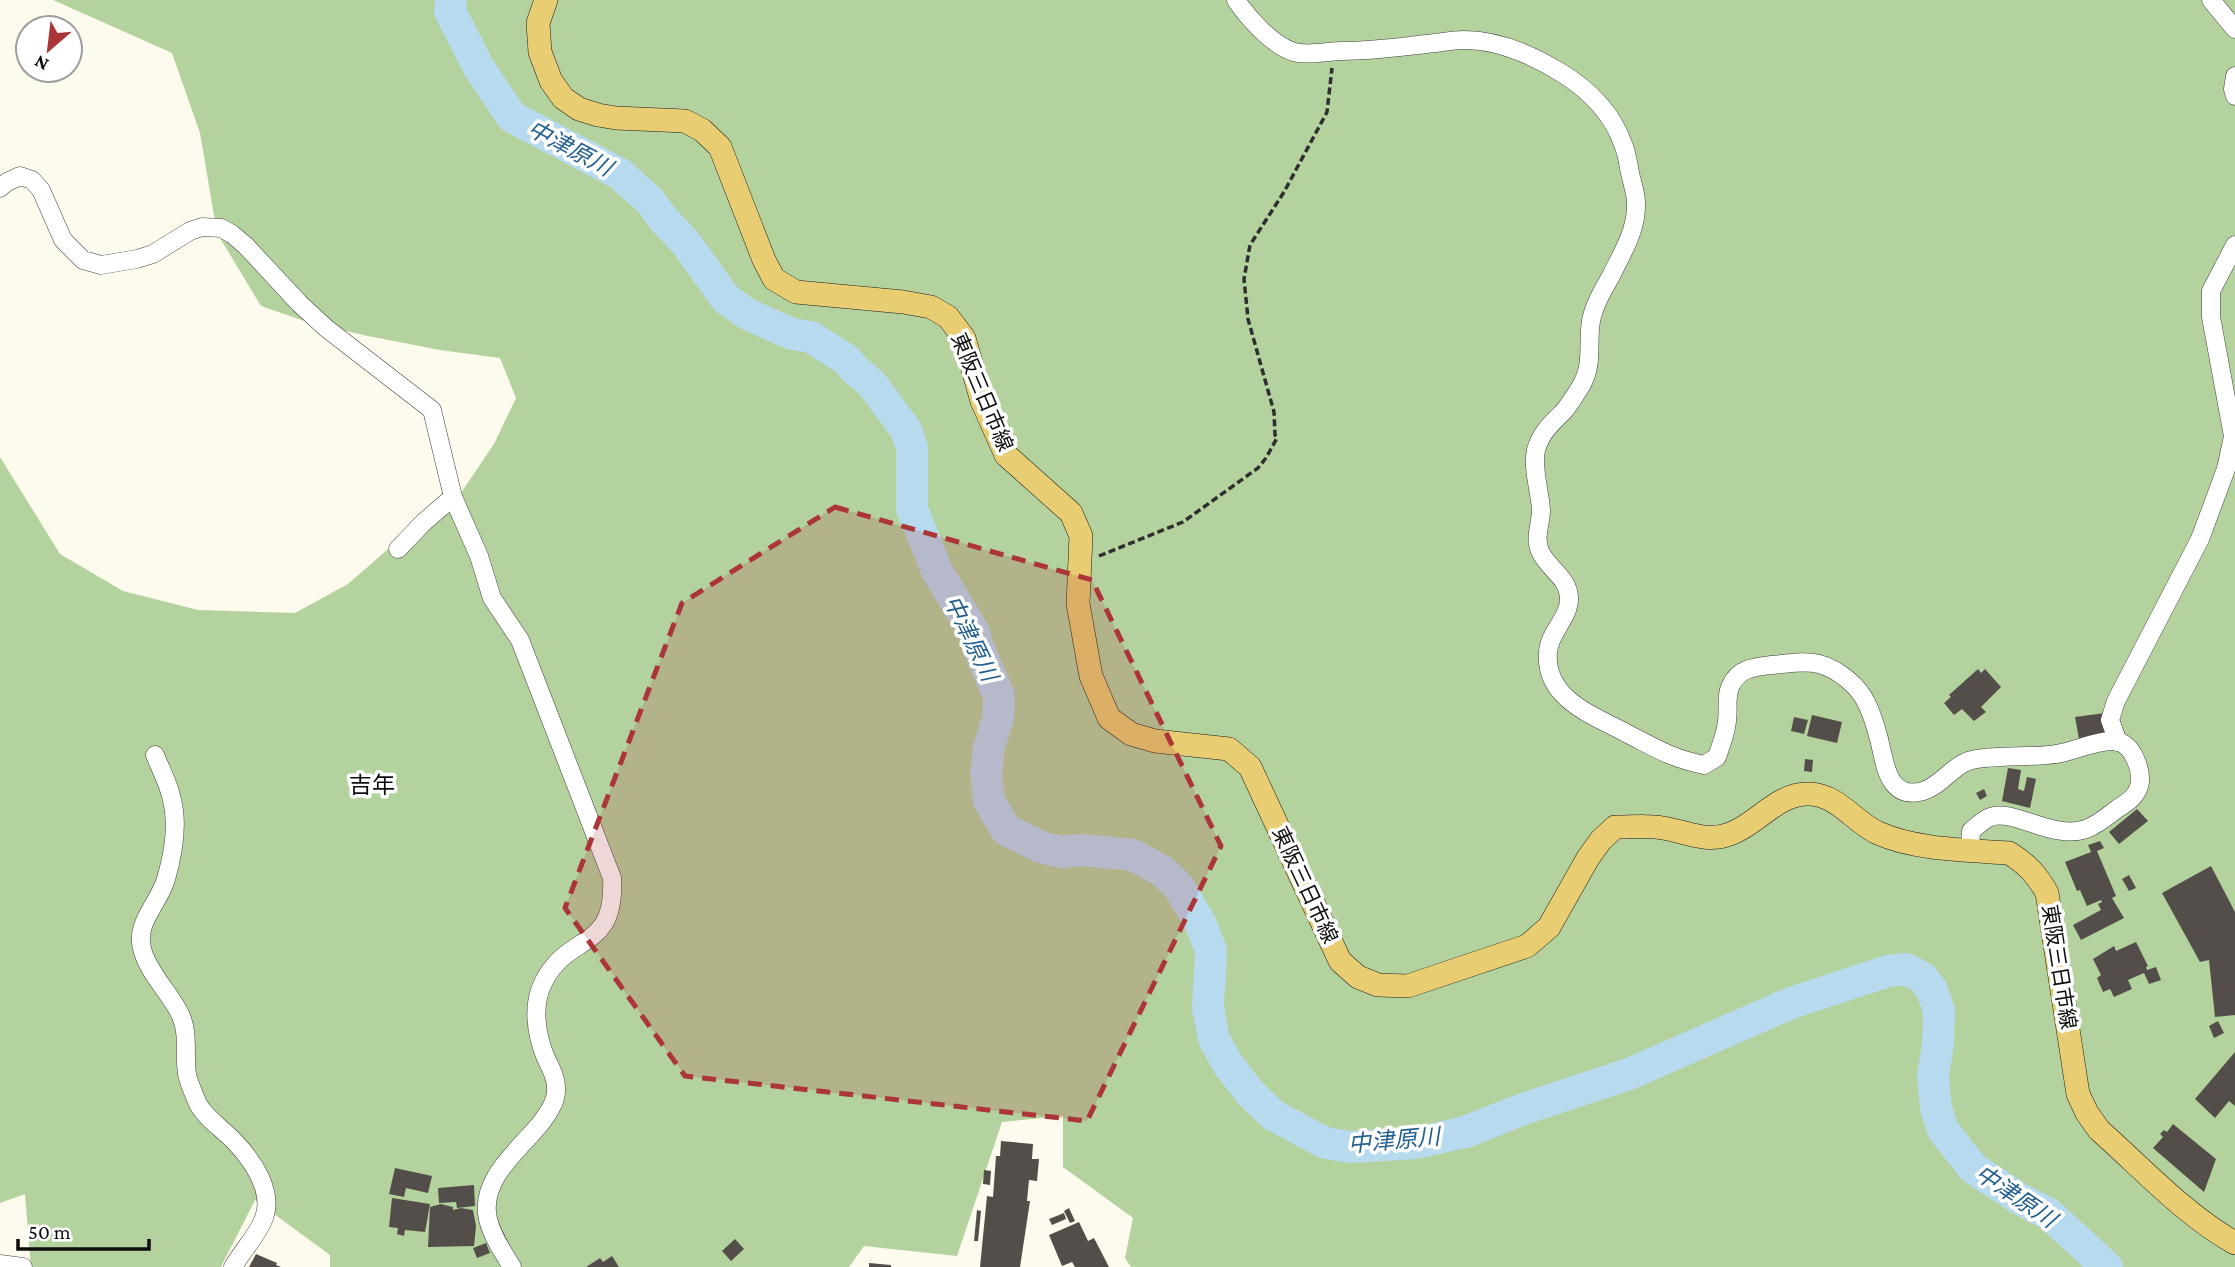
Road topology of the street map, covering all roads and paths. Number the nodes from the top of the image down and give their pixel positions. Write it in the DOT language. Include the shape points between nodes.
graph roads {
  1 [pos="546,0"];
  2 [pos="1236,0"];
  3 [pos="2211,0"];
  4 [pos="2235,29"];
  5 [pos="1335,51"];
  6 [pos="2235,76"];
  7 [pos="2235,96"];
  8 [pos="0,188"];
  9 [pos="2235,245"];
  10 [pos="453,497"];
  11 [pos="398,549"];
  12 [pos="1080,564"];
  13 [pos="2119,742"];
  14 [pos="155,755"];
  15 [pos="1970,850"];
  16 [pos="2235,1244"];
  17 [pos="0,1264"];
  18 [pos="23,1267"];
  19 [pos="233,1267"];
  20 [pos="512,1267"];
  1 -- 12 [label="main road, 東阪三日市線" via="538,23 540,52 563,98 598,115 685,121 702,130 720,146 774,279 796,292 903,302 931,307 948,317 964,338 982,401 1006,456 1071,513 1081,536"];
  2 -- 5 [label="street" via="1256,25 1284,48 1297,53"];
  3 -- 4 [label="street"];
  5 -- 12 [label="path" via="1327,112 1250,245 1244,279 1248,319 1277,438 1258,468 1183,522"];
  5 -- 13 [label="street" via="1464,40 1512,49 1580,84 1612,119 1624,145 1636,202 1635,221 1591,321 1587,375 1566,410 1550,422 1536,452 1541,507 1537,536 1541,552 1566,584 1569,599 1564,618 1552,635 1550,678 1576,708 1655,749 1704,765 1717,757 1728,719 1726,699 1739,674 1748,668 1819,664 1850,682 1867,702 1885,771 1898,789 1909,793 1930,788 1966,762 1978,759 2060,754"];
  6 -- 7 [label="street"];
  8 -- 10 [label="street" via="20,176 32,180 63,240 83,260 101,265 153,254 202,227 232,234 326,328 432,410"];
  9 -- 13 [label="street" via="2211,290 2211,317 2232,436 2226,469 2200,539 2116,701 2110,720"];
  10 -- 11 [label="street"];
  10 -- 20 [label="street" via="492,598 520,640 612,878 611,911 604,927 550,969 536,1004 537,1025 556,1092 545,1118 496,1176 487,1203 488,1220"];
  12 -- 15 [label="main road, 東阪三日市線" via="1078,604 1091,676 1109,718 1131,734 1155,741 1229,749 1250,767 1340,961 1358,977 1378,985 1408,986 1527,946 1549,927 1588,858 1615,827 1662,828 1702,838 1730,834 1786,797 1810,793 1833,801 1877,832 1913,845"];
  13 -- 15 [label="street" via="2137,762 2140,779 2137,793 2116,810 2085,830 2062,832 2016,818 1989,817 1971,831"];
  14 -- 19 [label="street" via="175,818 166,879 145,919 140,944 180,1015 193,1093 208,1118 244,1153 266,1195 264,1217"];
  15 -- 16 [label="main road, 東阪三日市線" via="2009,853 2036,874 2047,893 2078,1094 2087,1113 2099,1130 2193,1214"];
  17 -- 18 [label="street"];
}
